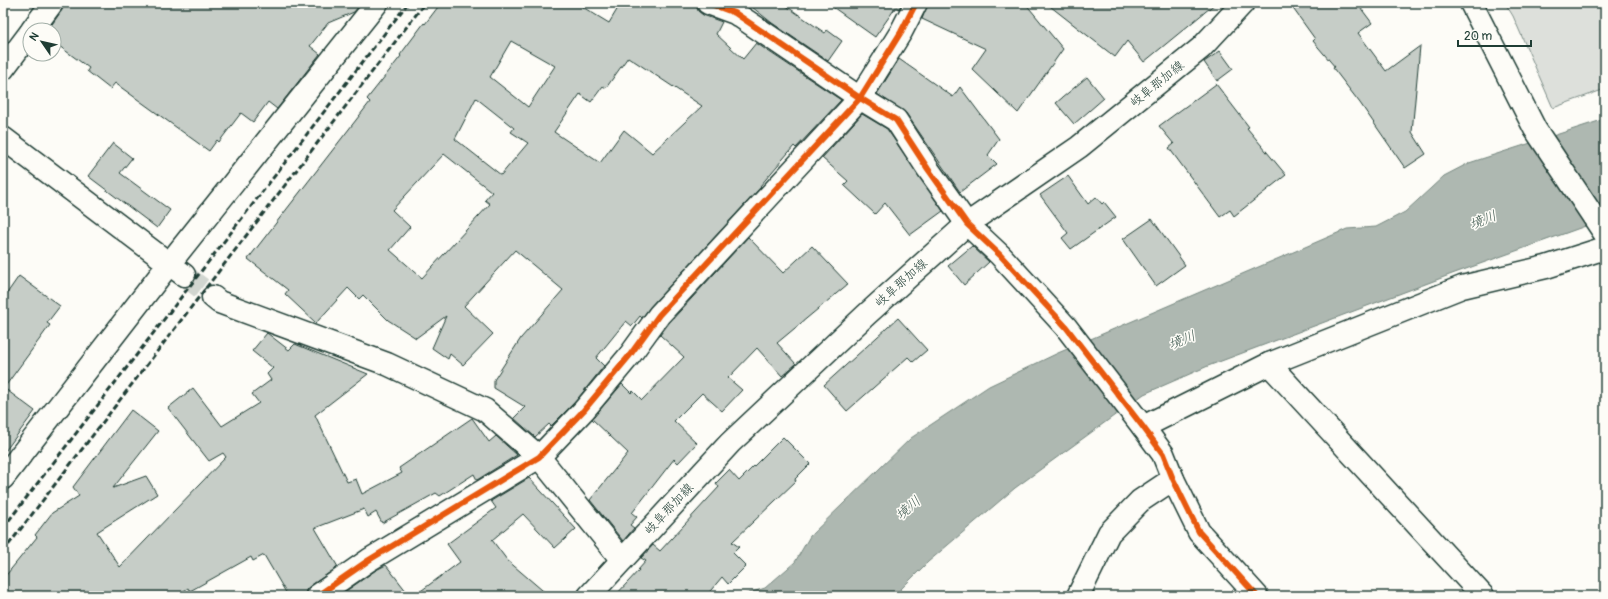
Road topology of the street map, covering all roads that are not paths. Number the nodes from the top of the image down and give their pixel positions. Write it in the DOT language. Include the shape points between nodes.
graph roads {
  1 [pos="52,3"];
  2 [pos="377,3"];
  3 [pos="708,3"];
  4 [pos="916,3"];
  5 [pos="1243,3"];
  6 [pos="1471,3"];
  7 [pos="38,22"];
  8 [pos="22,44"];
  9 [pos="3,69"];
  10 [pos="860,98"];
  11 [pos="3,138"];
  12 [pos="967,224"];
  13 [pos="1605,239"];
  14 [pos="177,270"];
  15 [pos="213,298"];
  16 [pos="1269,364"];
  17 [pos="1139,422"];
  18 [pos="538,456"];
  19 [pos="3,478"];
  20 [pos="1173,479"];
  21 [pos="622,560"];
  22 [pos="317,596"];
  23 [pos="589,596"];
  24 [pos="1078,596"];
  25 [pos="1257,596"];
  26 [pos="1483,596"];
  1 -- 7 [label="street"];
  2 -- 14 [label="street"];
  3 -- 10 [label="street" via="735,13"];
  4 -- 10 [label="street"];
  5 -- 12 [label="street, 岐阜那加線" via="1201,48 1080,147"];
  6 -- 13 [label="street" via="1535,129"];
  8 -- 9 [label="street"];
  10 -- 12 [label="street" via="896,120"];
  10 -- 18 [label="street" via="659,315 584,410"];
  11 -- 14 [label="street"];
  12 -- 17 [label="street" via="1000,255 1066,327"];
  12 -- 21 [label="street, 岐阜那加線" via="730,443"];
  13 -- 16 [label="street" via="1546,267 1462,287"];
  14 -- 19 [label="street"];
  15 -- 18 [label="street" via="387,364 485,410"];
  16 -- 17 [label="street"];
  16 -- 26 [label="street"];
  17 -- 20 [label="street" via="1163,454"];
  18 -- 21 [label="street"];
  18 -- 22 [label="street" via="369,560"];
  20 -- 24 [label="street" via="1140,501 1109,533"];
  20 -- 25 [label="street" via="1199,532"];
  21 -- 23 [label="street, 岐阜那加線"];
}
